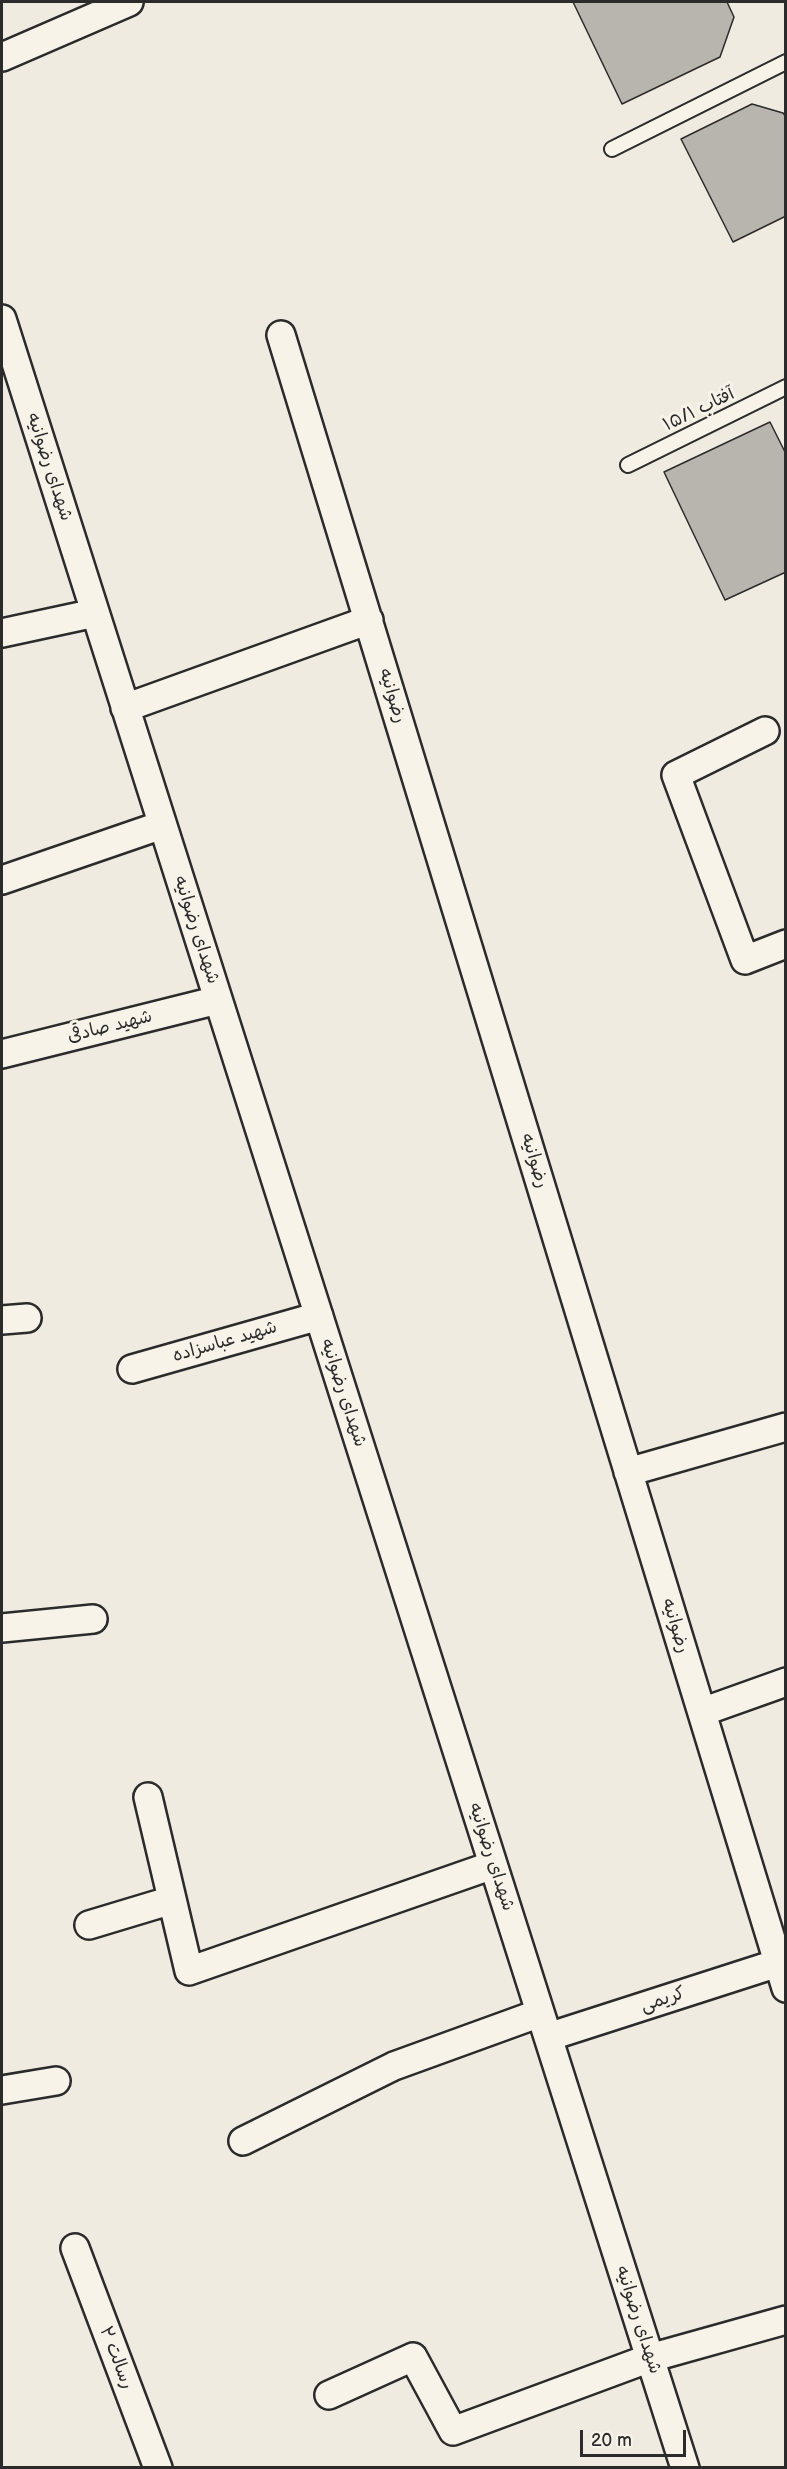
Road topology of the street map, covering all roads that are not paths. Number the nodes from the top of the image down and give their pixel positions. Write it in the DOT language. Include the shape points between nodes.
graph roads {
  1 [pos="129,2"];
  2 [pos="2,57"];
  3 [pos="786,62"];
  4 [pos="612,149"];
  5 [pos="2,319"];
  6 [pos="282,334"];
  7 [pos="786,387"];
  8 [pos="628,465"];
  9 [pos="95,613"];
  10 [pos="369,620"];
  11 [pos="2,633"];
  12 [pos="125,708"];
  13 [pos="765,731"];
  14 [pos="162,825"];
  15 [pos="2,880"];
  16 [pos="786,944"];
  17 [pos="218,999"];
  18 [pos="2,1054"];
  19 [pos="319,1316"];
  20 [pos="132,1369"];
  21 [pos="786,1427"];
  22 [pos="628,1472"];
  23 [pos="93,1619"];
  24 [pos="2,1628"];
  25 [pos="786,1682"];
  26 [pos="702,1712"];
  27 [pos="148,1797"];
  28 [pos="493,1865"];
  29 [pos="172,1900"];
  30 [pos="89,1925"];
  31 [pos="778,1963"];
  32 [pos="786,1988"];
  33 [pos="544,2025"];
  34 [pos="56,2081"];
  35 [pos="2,2090"];
  36 [pos="243,2141"];
  37 [pos="75,2248"];
  38 [pos="786,2320"];
  39 [pos="650,2358"];
  40 [pos="329,2395"];
  41 [pos="158,2468"];
  42 [pos="685,2468"];
  1 -- 2 [label="street"];
  3 -- 4 [label="lane"];
  5 -- 9 [label="street, شهدای رضوانیه"];
  6 -- 10 [label="street, رضوانیه"];
  7 -- 8 [label="lane, آفتاب ۱۵/۱"];
  9 -- 11 [label="street"];
  9 -- 12 [label="street, شهدای رضوانیه"];
  10 -- 12 [label="street"];
  10 -- 22 [label="street, رضوانیه"];
  12 -- 14 [label="street, شهدای رضوانیه"];
  13 -- 16 [label="street" via="676,774 745,960"];
  14 -- 15 [label="street"];
  14 -- 17 [label="street, شهدای رضوانیه"];
  17 -- 18 [label="street, شهید صادقی"];
  17 -- 19 [label="street, شهدای رضوانیه"];
  19 -- 20 [label="street, شهید عباسزاده"];
  19 -- 28 [label="street, شهدای رضوانیه"];
  21 -- 22 [label="street"];
  22 -- 26 [label="street, رضوانیه"];
  23 -- 24 [label="street"];
  25 -- 26 [label="street"];
  26 -- 31 [label="street, رضوانیه"];
  27 -- 29 [label="street"];
  28 -- 29 [label="street" via="189,1971"];
  28 -- 33 [label="street, شهدای رضوانیه"];
  29 -- 30 [label="street"];
  31 -- 32 [label="street, رضوانیه"];
  31 -- 33 [label="street, کریمی"];
  33 -- 36 [label="street, کریمی" via="394,2066"];
  33 -- 39 [label="street, شهدای رضوانیه"];
  34 -- 35 [label="street"];
  37 -- 41 [label="street, رسالت ۲"];
  38 -- 39 [label="street"];
  39 -- 40 [label="street" via="453,2431 413,2357"];
  39 -- 42 [label="street, شهدای رضوانیه"];
}
